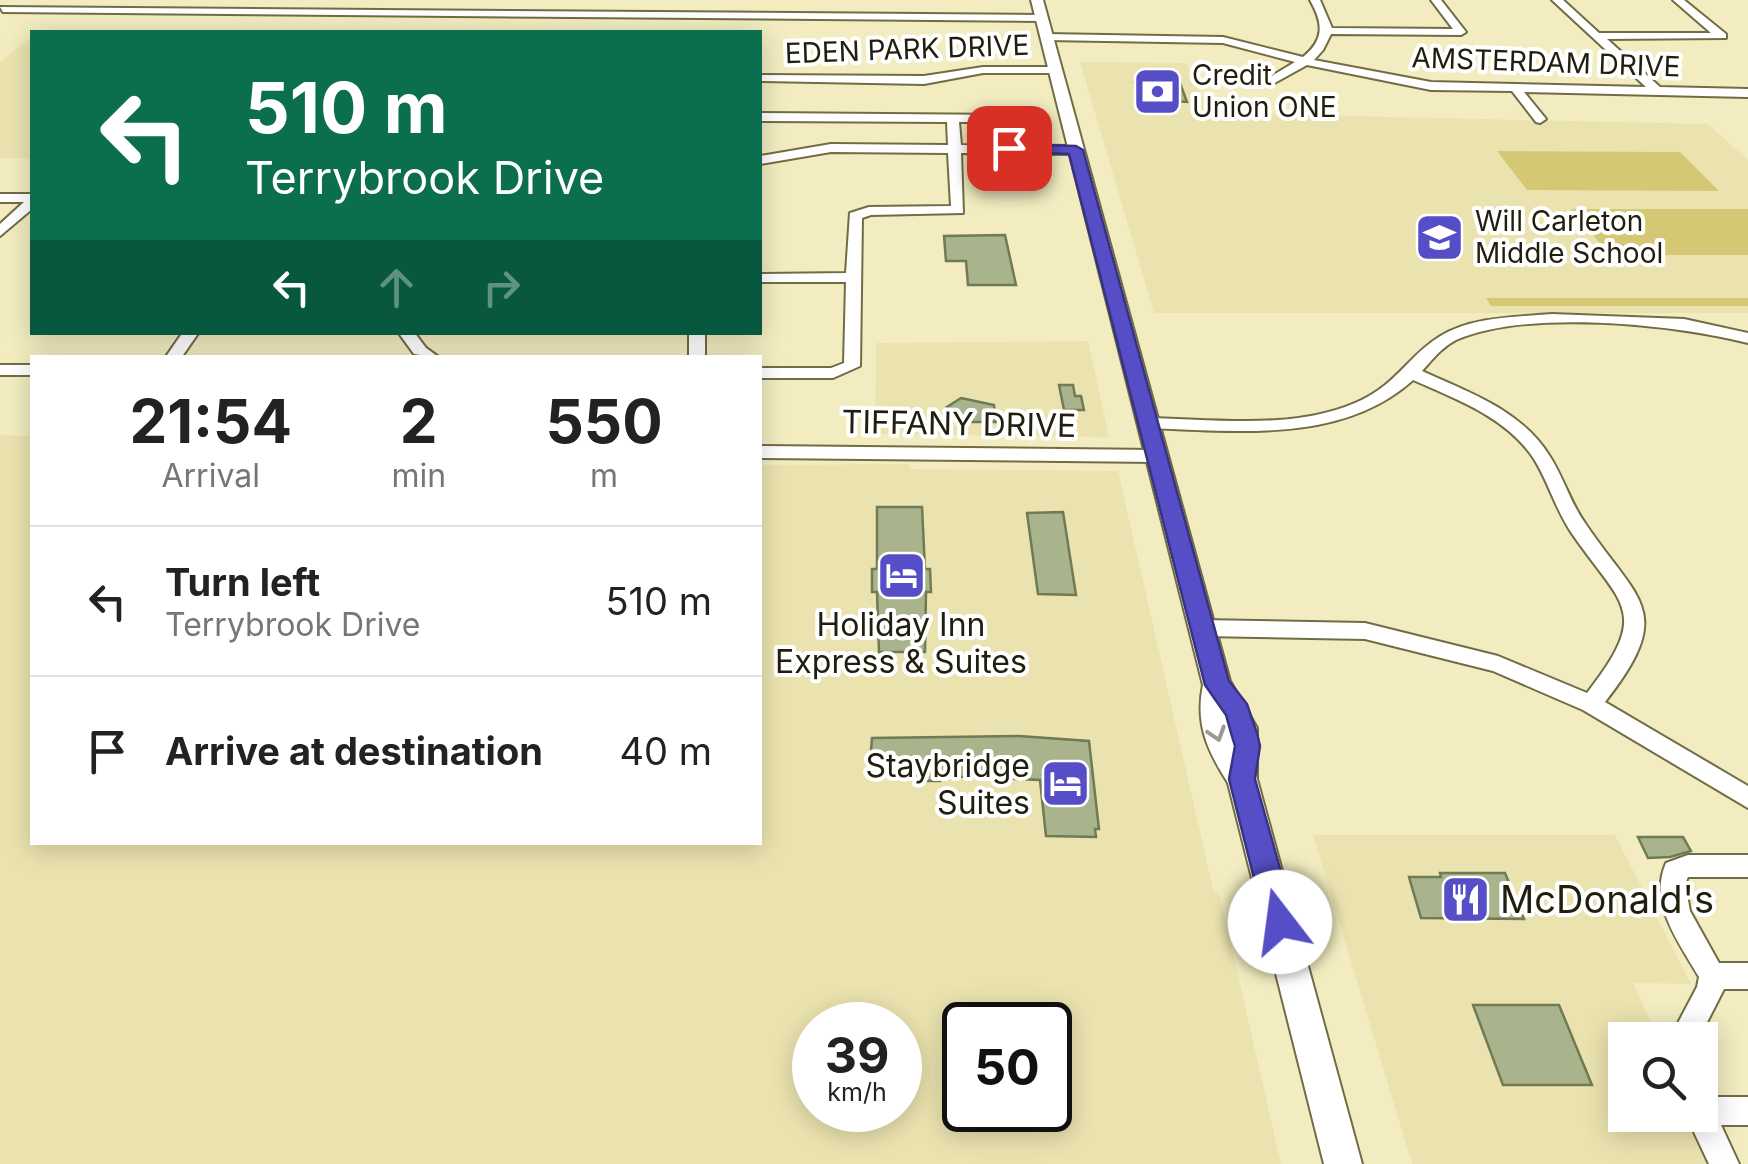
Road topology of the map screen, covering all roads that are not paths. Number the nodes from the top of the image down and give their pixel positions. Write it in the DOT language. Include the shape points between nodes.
graph roads {
  1 [pos="16,0"];
  2 [pos="259,0"];
  3 [pos="623,0"];
  4 [pos="1315,0"];
  5 [pos="1436,0"];
  6 [pos="1558,0"];
  7 [pos="1678,0"];
  8 [pos="2,10"];
  9 [pos="248,11"];
  10 [pos="417,13"];
  11 [pos="617,14"];
  12 [pos="1042,18"];
  13 [pos="404,30"];
  14 [pos="1330,31"];
  15 [pos="1596,36"];
  16 [pos="1304,60"];
  17 [pos="1055,70"];
  18 [pos="762,78"];
  19 [pos="1269,82"];
  20 [pos="1516,89"];
  21 [pos="1658,92"];
  22 [pos="1748,93"];
  23 [pos="762,116"];
  24 [pos="814,117"];
  25 [pos="953,119"];
  26 [pos="1540,119"];
  27 [pos="1013,120"];
  28 [pos="816,149"];
  29 [pos="955,149"];
  30 [pos="1076,150"];
  31 [pos="762,160"];
  32 [pos="0,198"];
  33 [pos="30,200"];
  34 [pos="30,202"];
  35 [pos="0,232"];
  36 [pos="854,277"];
  37 [pos="762,278"];
  38 [pos="408,335"];
  39 [pos="1748,338"];
  40 [pos="427,355"];
  41 [pos="0,370"];
  42 [pos="30,370"];
  43 [pos="762,373"];
  44 [pos="1412,373"];
  45 [pos="1148,423"];
  46 [pos="762,452"];
  47 [pos="1156,456"];
  48 [pos="1202,628"];
  49 [pos="1591,704"];
  50 [pos="1748,798"];
  51 [pos="1748,866"];
  52 [pos="1712,976"];
  53 [pos="1748,976"];
  54 [pos="1693,1022"];
  55 [pos="1748,1111"];
  56 [pos="1718,1112"];
  57 [pos="1709,1132"];
  58 [pos="1343,1164"];
  59 [pos="1724,1164"];
  1 -- 8 [label="street"];
  2 -- 9 [label="street"];
  3 -- 11 [label="street"];
  4 -- 14 [label="street"];
  5 -- 14 [label="street" via="1461,32"];
  6 -- 15 [label="street"];
  7 -- 15 [label="street" via="1722,36"];
  8 -- 9 [label="street, AMSTERDAM DRIVE"];
  9 -- 10 [label="street, AMSTERDAM DRIVE"];
  10 -- 11 [label="street, AMSTERDAM DRIVE"];
  10 -- 13 [label="street"];
  11 -- 12 [label="street, AMSTERDAM DRIVE"];
  12 -- 16 [label="street, AMSTERDAM DRIVE" via="1250,45"];
  12 -- 17 [label="main road"];
  14 -- 16 [label="street"];
  15 -- 21 [label="street"];
  16 -- 19 [label="street"];
  16 -- 20 [label="street, AMSTERDAM DRIVE" via="1410,83"];
  17 -- 18 [label="street, EDEN PARK DRIVE" via="982,70 924,80"];
  17 -- 30 [label="main road"];
  20 -- 21 [label="street, AMSTERDAM DRIVE"];
  20 -- 26 [label="street"];
  21 -- 22 [label="street, AMSTERDAM DRIVE"];
  23 -- 24 [label="street"];
  24 -- 25 [label="street"];
  24 -- 28 [label="street"];
  25 -- 27 [label="street"];
  25 -- 29 [label="street"];
  28 -- 29 [label="street"];
  28 -- 31 [label="street"];
  29 -- 30 [label="street"];
  29 -- 36 [label="street" via="958,210 858,213"];
  30 -- 45 [label="main road"];
  32 -- 33 [label="street"];
  34 -- 35 [label="street"];
  36 -- 37 [label="street"];
  36 -- 43 [label="street" via="847,370"];
  38 -- 40 [label="street"];
  39 -- 44 [label="street" via="1694,322 1564,320 1474,329 1436,346"];
  41 -- 42 [label="street"];
  44 -- 45 [label="street" via="1368,404 1322,418"];
  44 -- 49 [label="street" via="1486,408 1524,435 1622,586 1634,638"];
  45 -- 47 [label="main road"];
  46 -- 47 [label="street, TIFFANY DRIVE"];
  47 -- 48 [label="main road"];
  48 -- 49 [label="street" via="1391,635 1520,671"];
  48 -- 58 [label="main road" via="1217,685 1210,712 1219,746 1242,779"];
  49 -- 50 [label="street"];
  51 -- 52 [label="street" via="1688,866 1670,882"];
  52 -- 53 [label="street"];
  52 -- 54 [label="street"];
  55 -- 56 [label="street"];
  57 -- 59 [label="street"];
}
